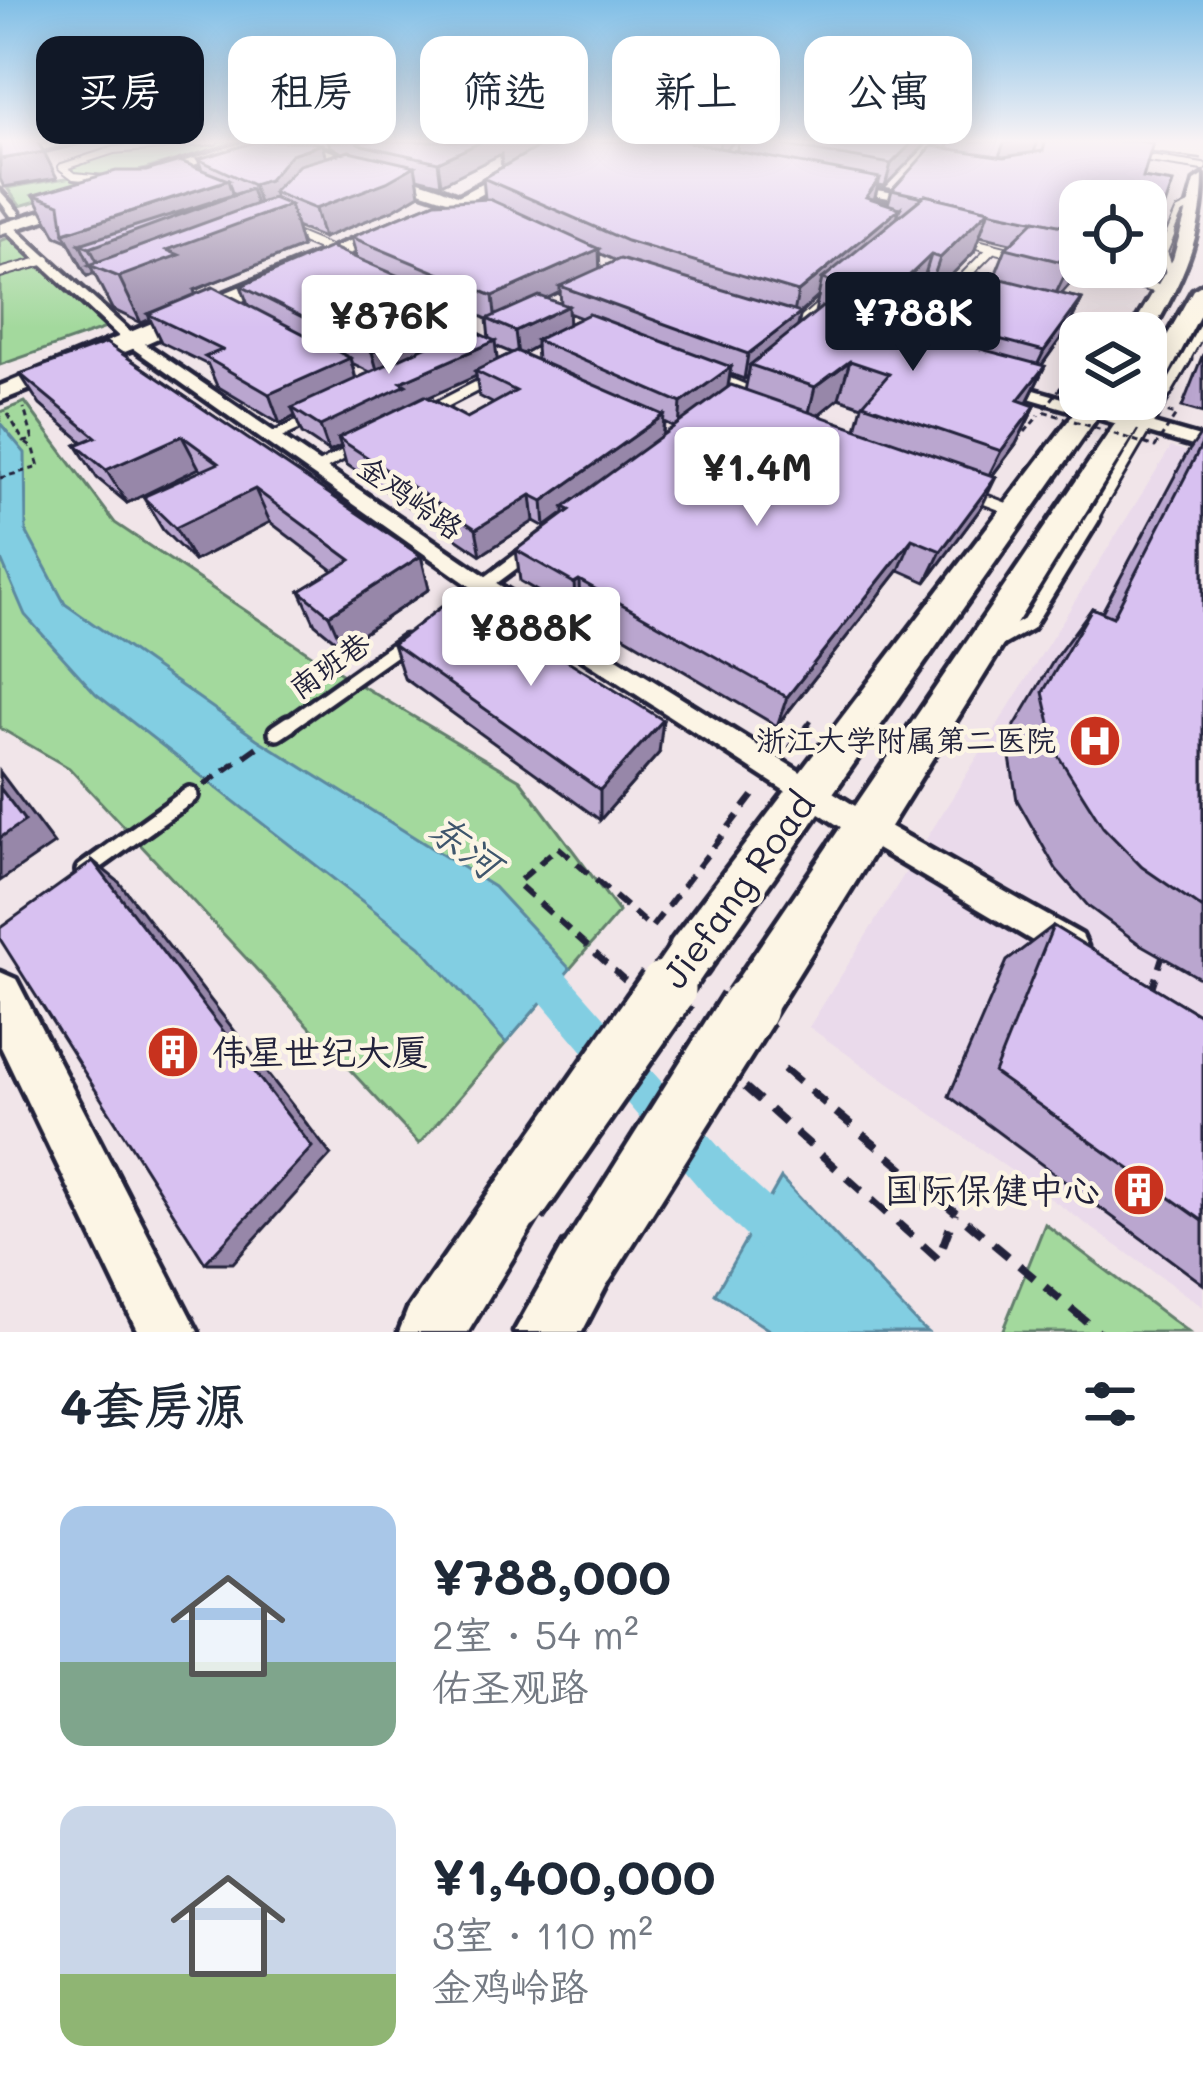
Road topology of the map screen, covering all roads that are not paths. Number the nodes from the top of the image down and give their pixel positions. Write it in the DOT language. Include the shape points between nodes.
graph roads {
  1 [pos="66,203"];
  2 [pos="72,203"];
  3 [pos="443,203"];
  4 [pos="473,203"];
  5 [pos="882,203"];
  6 [pos="1196,203"];
  7 [pos="879,206"];
  8 [pos="506,219"];
  9 [pos="6,222"];
  10 [pos="283,232"];
  11 [pos="943,236"];
  12 [pos="993,248"];
  13 [pos="333,257"];
  14 [pos="1036,259"];
  15 [pos="47,260"];
  16 [pos="1058,264"];
  17 [pos="0,273"];
  18 [pos="94,282"];
  19 [pos="1170,284"];
  20 [pos="75,290"];
  21 [pos="951,290"];
  22 [pos="1203,290"];
  23 [pos="973,296"];
  24 [pos="114,299"];
  25 [pos="829,299"];
  26 [pos="222,304"];
  27 [pos="93,308"];
  28 [pos="1153,312"];
  29 [pos="242,314"];
  30 [pos="1037,314"];
  31 [pos="1059,320"];
  32 [pos="773,322"];
  33 [pos="795,328"];
  34 [pos="1196,328"];
  35 [pos="812,333"];
  36 [pos="129,338"];
  37 [pos="887,354"];
  38 [pos="1167,357"];
  39 [pos="910,361"];
  40 [pos="703,372"];
  41 [pos="497,376"];
  42 [pos="763,376"];
  43 [pos="978,379"];
  44 [pos="744,389"];
  45 [pos="11,393"];
  46 [pos="1059,394"];
  47 [pos="733,397"];
  48 [pos="417,417"];
  49 [pos="314,418"];
  50 [pos="1105,420"];
  51 [pos="1111,420"];
  52 [pos="1152,420"];
  53 [pos="271,438"];
  54 [pos="376,438"];
  55 [pos="1203,444"];
  56 [pos="316,469"];
  57 [pos="952,487"];
  58 [pos="1016,511"];
  59 [pos="537,545"];
  60 [pos="485,586"];
  61 [pos="448,612"];
  62 [pos="411,638"];
  63 [pos="278,732"];
  64 [pos="810,790"];
  65 [pos="190,795"];
  66 [pos="863,826"];
  67 [pos="76,877"];
  68 [pos="1103,964"];
  69 [pos="0,995"];
  70 [pos="169,1332"];
  71 [pos="431,1332"];
  72 [pos="546,1332"];
  1 -- 9 [label="main road"];
  2 -- 9 [label="main road"];
  3 -- 13 [label="main road"];
  4 -- 8 [label="street"];
  5 -- 7 [label="street"];
  6 -- 19 [label="main road"];
  9 -- 15 [label="street, 金鸡岭路"];
  10 -- 13 [label="lane"];
  11 -- 12 [label="lane"];
  12 -- 14 [label="lane"];
  12 -- 21 [label="lane"];
  13 -- 26 [label="main road"];
  13 -- 36 [label="main road"];
  15 -- 17 [label="lane"];
  15 -- 20 [label="street, 金鸡岭路"];
  16 -- 19 [label="lane"];
  18 -- 20 [label="lane"];
  19 -- 28 [label="main road"];
  20 -- 27 [label="street, 金鸡岭路"];
  21 -- 23 [label="lane"];
  21 -- 37 [label="lane"];
  22 -- 34 [label="main road, Jiefang Road"];
  24 -- 27 [label="lane"];
  25 -- 33 [label="lane"];
  26 -- 29 [label="lane"];
  26 -- 36 [label="main road"];
  27 -- 36 [label="street, 金鸡岭路"];
  30 -- 31 [label="lane"];
  32 -- 33 [label="street"];
  33 -- 35 [label="street"];
  34 -- 38 [label="main road, Jiefang Road"];
  36 -- 45 [label="main road"];
  36 -- 53 [label="street, 金鸡岭路"];
  37 -- 39 [label="street"];
  40 -- 44 [label="lane"];
  41 -- 48 [label="lane"];
  42 -- 44 [label="lane"];
  43 -- 46 [label="street"];
  44 -- 47 [label="lane"];
  49 -- 53 [label="lane"];
  50 -- 58 [label="main road, Jiefang Road"];
  51 -- 66 [label="main road, Jiefang Road" via="977,652"];
  52 -- 55 [label="street"];
  53 -- 56 [label="street, 金鸡岭路"];
  54 -- 56 [label="lane"];
  56 -- 60 [label="street, 金鸡岭路"];
  57 -- 58 [label="lane"];
  58 -- 64 [label="main road, Jiefang Road"];
  59 -- 60 [label="lane"];
  60 -- 61 [label="lane"];
  60 -- 64 [label="street, 金鸡岭路"];
  62 -- 63 [label="lane, 南班巷"];
  64 -- 66 [label="street, 金鸡岭路"];
  64 -- 71 [label="main road, Jiefang Road, bridge"];
  65 -- 67 [label="lane"];
  66 -- 68 [label="street, 金鸡岭路"];
  66 -- 72 [label="main road, Jiefang Road, bridge"];
  69 -- 70 [label="main road"];
}
